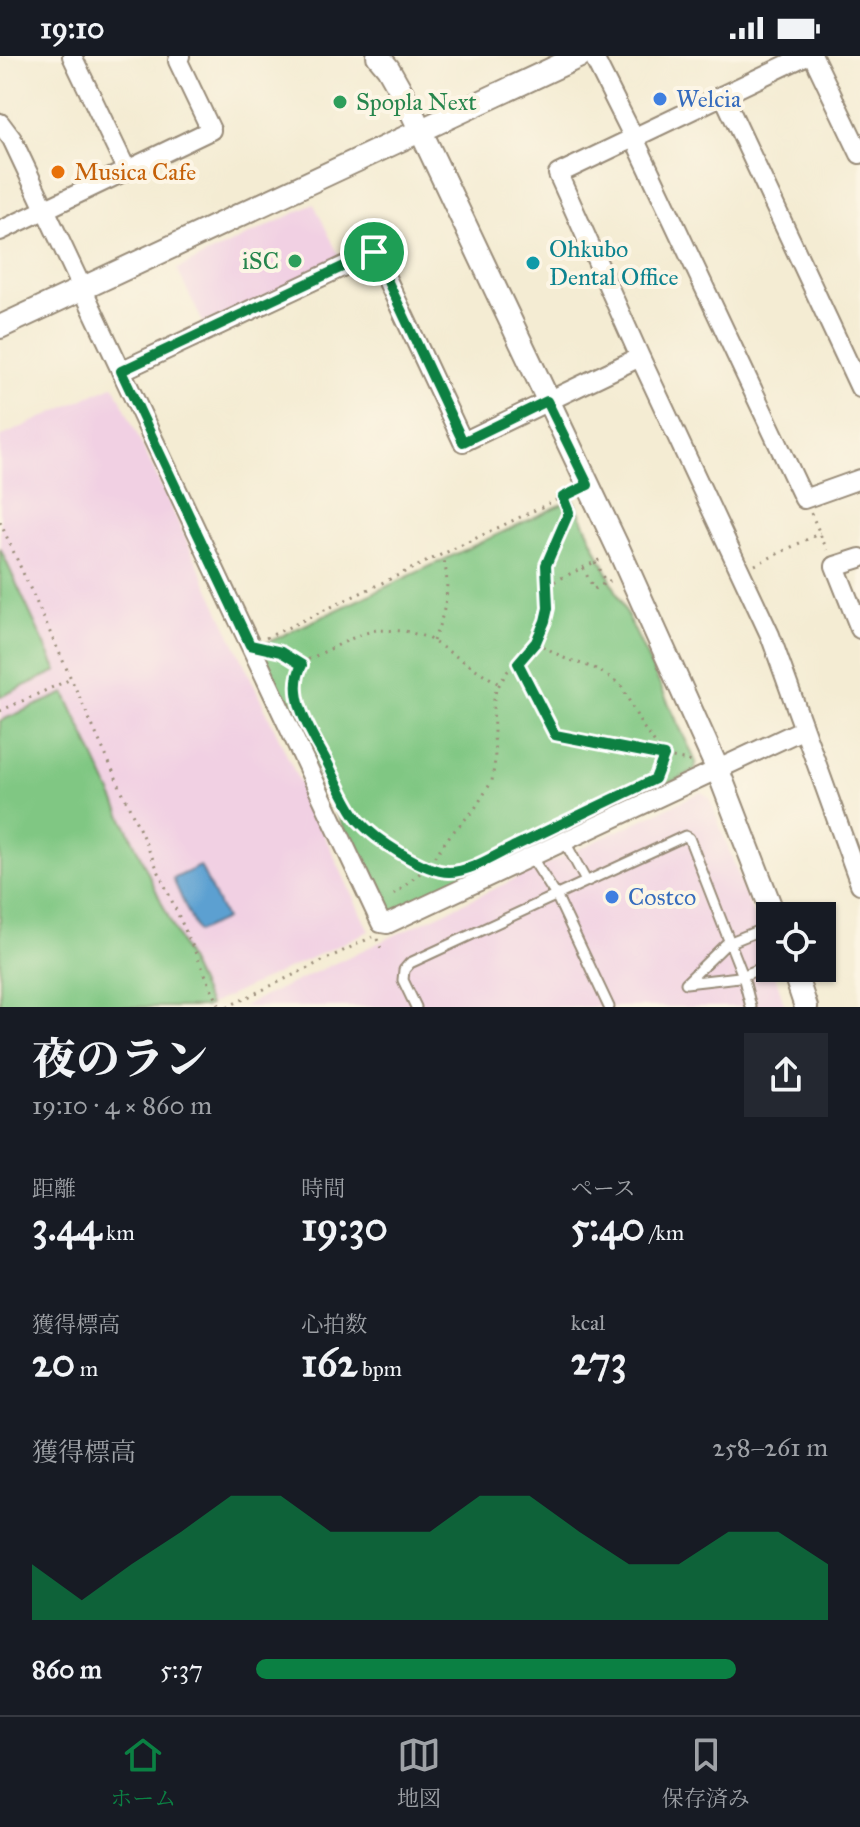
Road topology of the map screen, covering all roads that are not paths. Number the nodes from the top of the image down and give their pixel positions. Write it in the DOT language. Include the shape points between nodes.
graph roads {
  1 [pos="72,56"];
  2 [pos="160,56"];
  3 [pos="378,56"];
  4 [pos="580,56"];
  5 [pos="593,56"];
  6 [pos="805,56"];
  7 [pos="813,56"];
  8 [pos="179,58"];
  9 [pos="723,95"];
  10 [pos="0,123"];
  11 [pos="421,131"];
  12 [pos="634,138"];
  13 [pos="860,154"];
  14 [pos="127,171"];
  15 [pos="45,210"];
  16 [pos="0,231"];
  17 [pos="83,288"];
  18 [pos="0,327"];
  19 [pos="640,357"];
  20 [pos="121,371"];
  21 [pos="860,388"];
  22 [pos="547,401"];
  23 [pos="860,479"];
  24 [pos="860,558"];
  25 [pos="860,629"];
  26 [pos="804,729"];
  27 [pos="708,767"];
  28 [pos="564,840"];
  29 [pos="530,855"];
  30 [pos="586,881"];
  31 [pos="860,884"];
  32 [pos="557,897"];
  33 [pos="768,902"];
  34 [pos="756,931"];
  35 [pos="730,941"];
  36 [pos="756,971"];
  37 [pos="743,976"];
  38 [pos="798,982"];
  39 [pos="416,1007"];
  40 [pos="609,1007"];
  41 [pos="751,1007"];
  42 [pos="806,1007"];
  1 -- 14 [label="street"];
  2 -- 8 [label="street"];
  3 -- 11 [label="street"];
  4 -- 11 [label="street"];
  5 -- 12 [label="street"];
  6 -- 9 [label="street"];
  7 -- 13 [label="street"];
  8 -- 14 [label="street" via="211,130"];
  9 -- 12 [label="street"];
  9 -- 21 [label="street"];
  10 -- 15 [label="street"];
  11 -- 17 [label="street"];
  11 -- 22 [label="street"];
  12 -- 19 [label="street" via="558,174"];
  12 -- 23 [label="street" via="804,499"];
  14 -- 15 [label="street"];
  15 -- 16 [label="street"];
  15 -- 17 [label="street"];
  17 -- 18 [label="street"];
  17 -- 20 [label="street"];
  19 -- 22 [label="street"];
  19 -- 26 [label="street" via="770,635"];
  20 -- 22 [label="street" via="374,252 463,442"];
  20 -- 29 [label="street" via="381,923"];
  22 -- 27 [label="street" via="629,572"];
  24 -- 25 [label="street" via="835,566"];
  26 -- 27 [label="street"];
  26 -- 31 [label="street"];
  27 -- 28 [label="street"];
  27 -- 33 [label="street"];
  28 -- 29 [label="street"];
  28 -- 30 [label="lane"];
  29 -- 32 [label="lane"];
  30 -- 32 [label="lane"];
  30 -- 35 [label="lane" via="685,836"];
  32 -- 39 [label="lane" via="408,965 403,980"];
  32 -- 40 [label="lane"];
  34 -- 35 [label="lane"];
  35 -- 37 [label="lane"];
  35 -- 37 [label="lane" via="686,983"];
  36 -- 37 [label="lane"];
  37 -- 41 [label="lane"];
  38 -- 42 [label="street"];
}
